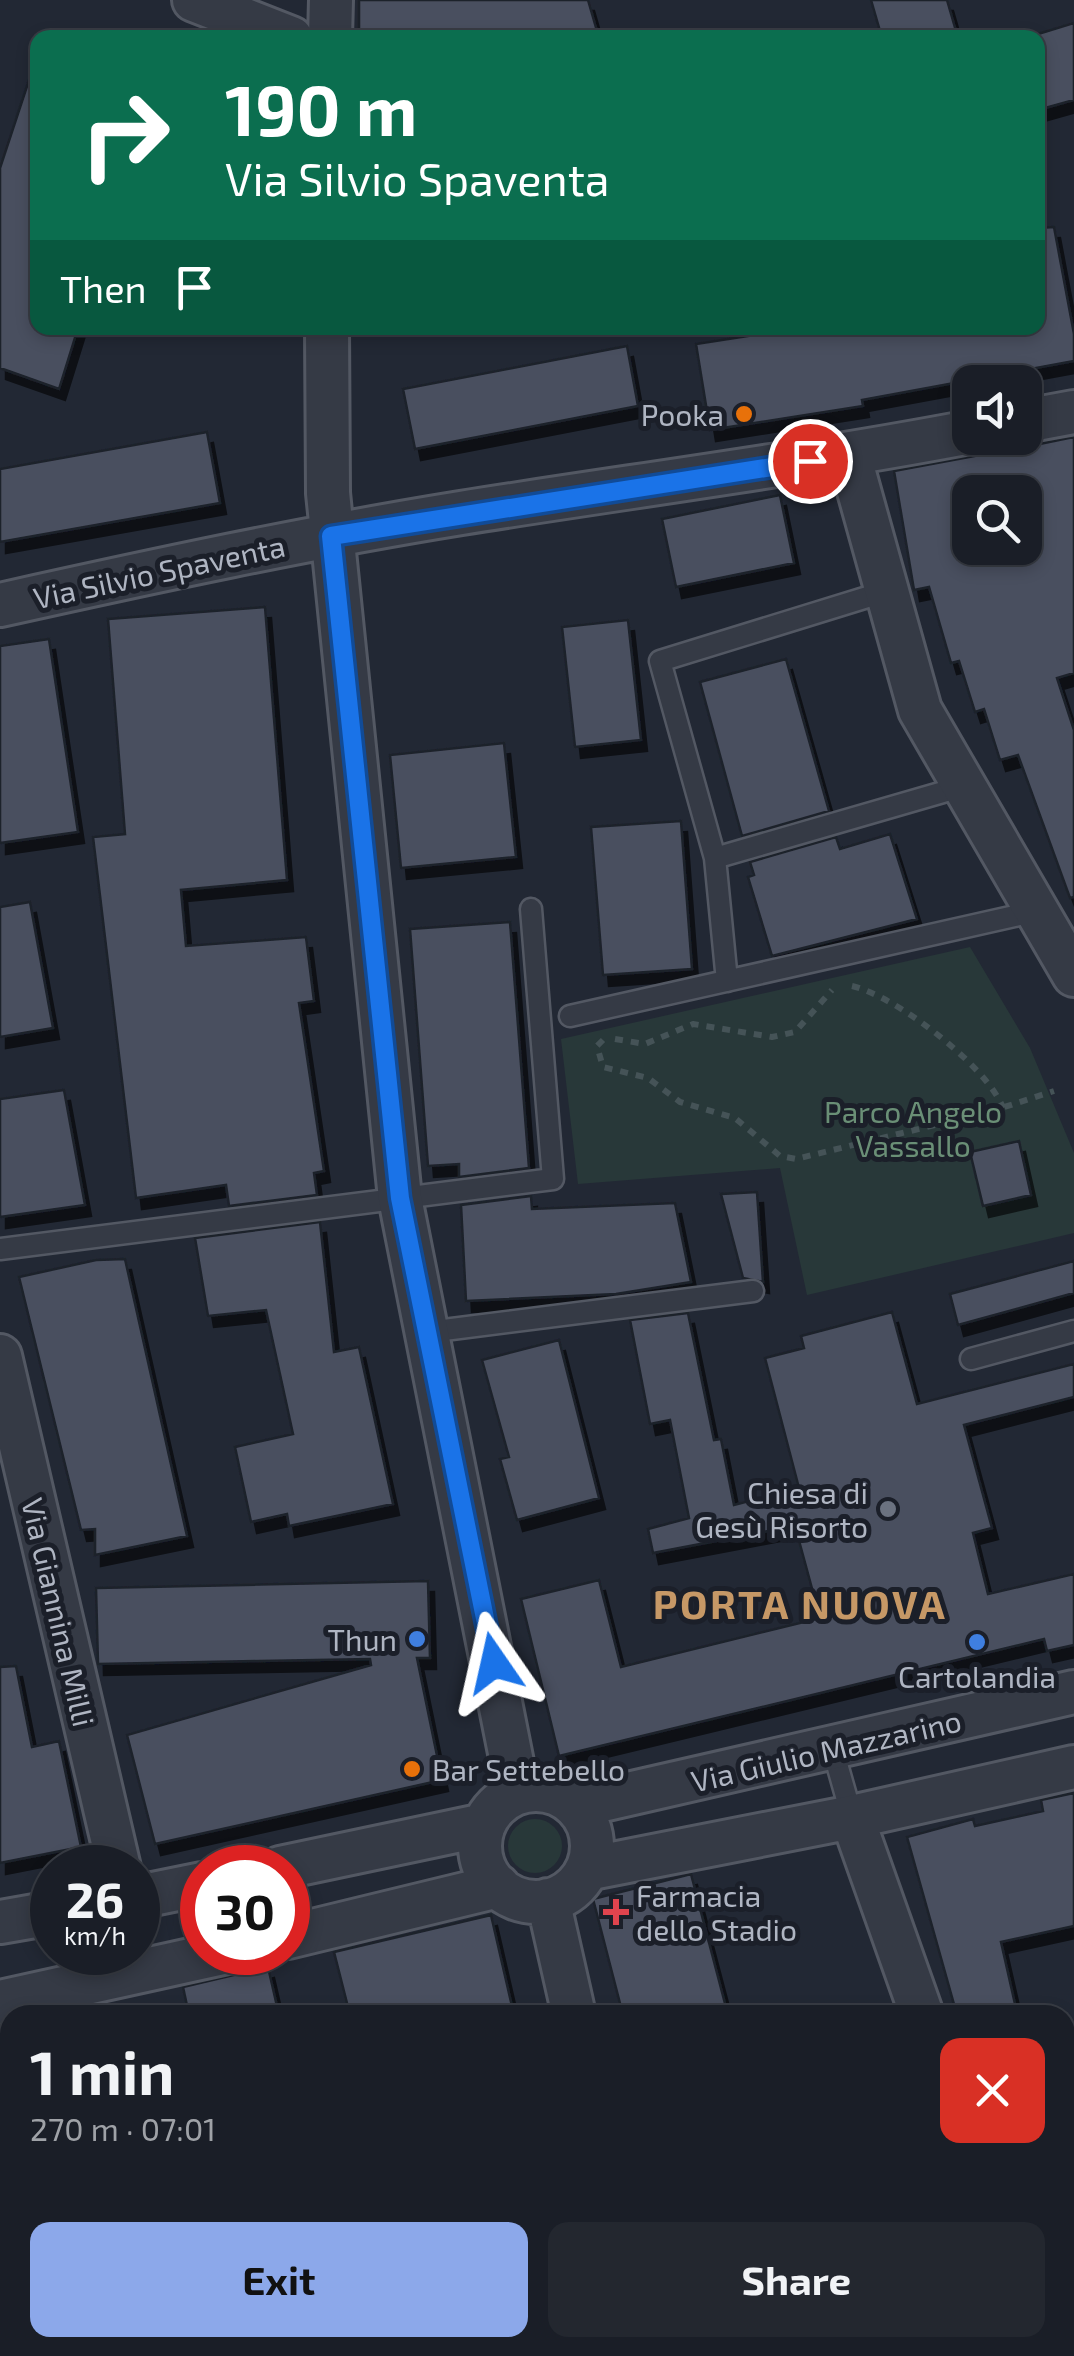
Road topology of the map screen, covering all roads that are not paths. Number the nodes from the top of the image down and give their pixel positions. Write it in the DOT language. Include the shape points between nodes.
graph roads {
  1 [pos="194,0"];
  2 [pos="331,0"];
  3 [pos="271,30"];
  4 [pos="330,30"];
  5 [pos="328,335"];
  6 [pos="1074,412"];
  7 [pos="1042,418"];
  8 [pos="952,435"];
  9 [pos="849,455"];
  10 [pos="331,536"];
  11 [pos="887,592"];
  12 [pos="0,605"];
  13 [pos="964,786"];
  14 [pos="716,858"];
  15 [pos="531,909"];
  16 [pos="1037,911"];
  17 [pos="1074,976"];
  18 [pos="727,981"];
  19 [pos="570,1016"];
  20 [pos="400,1198"];
  21 [pos="0,1249"];
  22 [pos="752,1291"];
  23 [pos="1074,1331"];
  24 [pos="428,1332"];
  25 [pos="0,1356"];
  26 [pos="971,1359"];
  27 [pos="1074,1692"];
  28 [pos="834,1750"];
  29 [pos="1074,1767"];
  30 [pos="518,1793"];
  31 [pos="579,1810"];
  32 [pos="852,1817"];
  33 [pos="484,1825"];
  34 [pos="114,1845"];
  35 [pos="310,1862"];
  36 [pos="588,1869"];
  37 [pos="498,1886"];
  38 [pos="548,1900"];
  39 [pos="30,1917"];
  40 [pos="0,1922"];
  41 [pos="310,1932"];
  42 [pos="92,1975"];
  43 [pos="0,2002"];
  44 [pos="572,2005"];
  45 [pos="918,2005"];
  1 -- 3 [label="street"];
  2 -- 4 [label="street"];
  5 -- 10 [label="street"];
  6 -- 7 [label="street"];
  8 -- 9 [label="street, Via Silvio Spaventa"];
  9 -- 10 [label="street, Via Silvio Spaventa"];
  9 -- 11 [label="street"];
  10 -- 12 [label="street, Via Silvio Spaventa"];
  10 -- 20 [label="street"];
  11 -- 13 [label="street" via="920,710"];
  11 -- 14 [label="lane" via="660,661"];
  13 -- 14 [label="lane"];
  13 -- 16 [label="street"];
  14 -- 18 [label="lane"];
  15 -- 20 [label="lane" via="553,1178"];
  16 -- 17 [label="street"];
  16 -- 18 [label="lane"];
  18 -- 19 [label="lane"];
  20 -- 21 [label="lane"];
  20 -- 24 [label="street"];
  22 -- 24 [label="lane"];
  23 -- 26 [label="lane"];
  24 -- 30 [label="street"];
  25 -- 34 [label="street, Via Giannina Milli"];
  27 -- 28 [label="street, Via Giulio Mazzarino"];
  28 -- 31 [label="street, Via Giulio Mazzarino"];
  28 -- 32 [label="lane"];
  29 -- 32 [label="street"];
  30 -- 31 [label="street" via="551,1792"];
  30 -- 33 [label="street"];
  31 -- 36 [label="street" via="592,1838"];
  32 -- 36 [label="street"];
  32 -- 45 [label="street"];
  33 -- 35 [label="street"];
  33 -- 37 [label="street" via="482,1858"];
  36 -- 38 [label="street" via="568,1892"];
  37 -- 38 [label="street" via="524,1900"];
  37 -- 41 [label="street"];
  38 -- 44 [label="street"];
  39 -- 40 [label="street"];
  42 -- 43 [label="street"];
}
